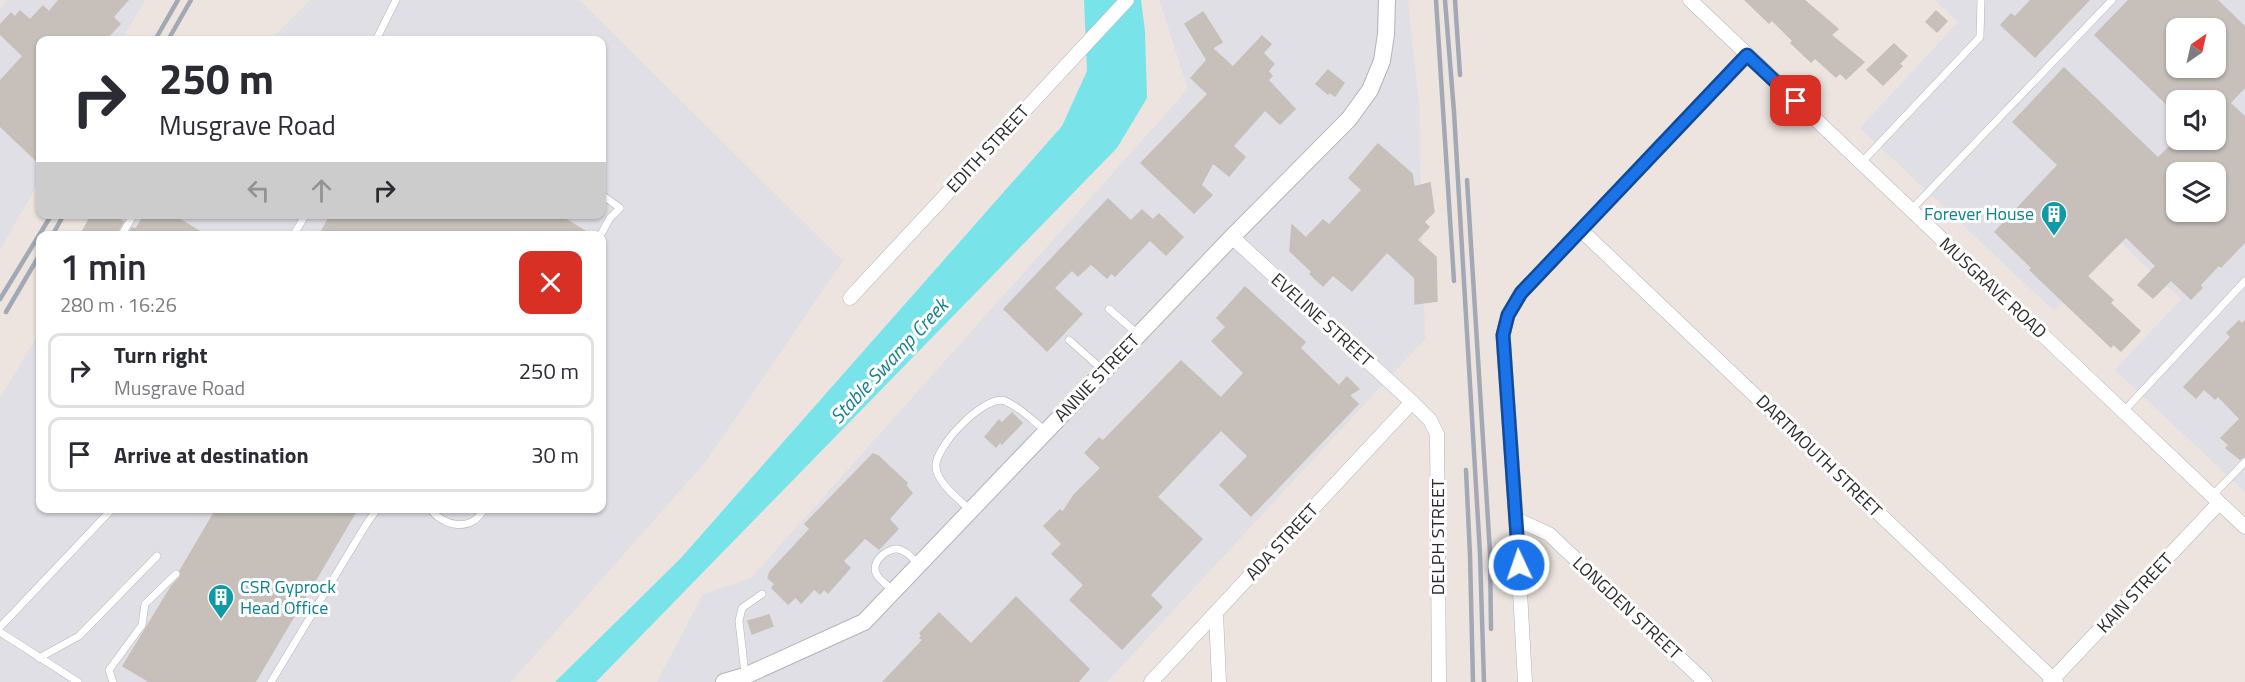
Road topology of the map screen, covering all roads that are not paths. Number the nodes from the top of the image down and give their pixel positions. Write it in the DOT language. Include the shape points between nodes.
graph roads {
  1 [pos="396,0"];
  2 [pos="1127,0"];
  3 [pos="1387,0"];
  4 [pos="1689,0"];
  5 [pos="1981,0"];
  6 [pos="2112,0"];
  7 [pos="378,36"];
  8 [pos="1747,55"];
  9 [pos="1861,163"];
  10 [pos="606,198"];
  11 [pos="1911,210"];
  12 [pos="603,231"];
  13 [pos="1582,231"];
  14 [pos="1232,237"];
  15 [pos="2245,281"];
  16 [pos="850,298"];
  17 [pos="1109,309"];
  18 [pos="1139,334"];
  19 [pos="1070,340"];
  20 [pos="1104,371"];
  21 [pos="1412,402"];
  22 [pos="2123,412"];
  23 [pos="1046,432"];
  24 [pos="2245,462"];
  25 [pos="2216,500"];
  26 [pos="971,510"];
  27 [pos="108,513"];
  28 [pos="374,513"];
  29 [pos="432,513"];
  30 [pos="482,513"];
  31 [pos="1516,519"];
  32 [pos="2243,522"];
  33 [pos="157,556"];
  34 [pos="919,565"];
  35 [pos="176,574"];
  36 [pos="894,591"];
  37 [pos="762,594"];
  38 [pos="1216,613"];
  39 [pos="0,627"];
  40 [pos="0,632"];
  41 [pos="39,658"];
  42 [pos="746,679"];
  43 [pos="2053,681"];
  44 [pos="78,682"];
  45 [pos="113,682"];
  46 [pos="271,682"];
  47 [pos="724,682"];
  48 [pos="1151,682"];
  49 [pos="1220,682"];
  50 [pos="1439,682"];
  51 [pos="1525,682"];
  52 [pos="1705,682"];
  1 -- 7 [label="lane"];
  2 -- 16 [label="street, EDITH STREET"];
  3 -- 14 [label="street, ANNIE STREET" via="1382,61 1370,90 1349,119"];
  4 -- 8 [label="street, MUSGRAVE ROAD"];
  5 -- 9 [label="lane" via="1980,37"];
  6 -- 11 [label="lane"];
  8 -- 9 [label="street, MUSGRAVE ROAD"];
  8 -- 13 [label="street"];
  9 -- 11 [label="street, MUSGRAVE ROAD"];
  10 -- 12 [label="lane" via="620,208"];
  11 -- 22 [label="street, MUSGRAVE ROAD"];
  13 -- 31 [label="street" via="1521,293 1508,315 1503,335"];
  13 -- 43 [label="street, DARTMOUTH STREET"];
  14 -- 18 [label="street, ANNIE STREET"];
  14 -- 21 [label="street, EVELINE STREET"];
  15 -- 22 [label="lane"];
  17 -- 18 [label="lane"];
  18 -- 20 [label="street, ANNIE STREET"];
  19 -- 20 [label="lane"];
  20 -- 23 [label="street, ANNIE STREET"];
  21 -- 38 [label="street, ADA STREET"];
  21 -- 50 [label="street, DELPH STREET" via="1430,420 1437,434"];
  22 -- 25 [label="street, MUSGRAVE ROAD"];
  23 -- 26 [label="street, ANNIE STREET"];
  23 -- 26 [label="lane" via="1004,400 992,400 945,442 936,468 941,479"];
  24 -- 25 [label="lane"];
  25 -- 32 [label="street, MUSGRAVE ROAD"];
  25 -- 43 [label="street, KAIN STREET"];
  26 -- 34 [label="street, ANNIE STREET"];
  27 -- 39 [label="lane"];
  28 -- 46 [label="lane"];
  29 -- 30 [label="lane" via="450,525 467,524"];
  31 -- 51 [label="street"];
  31 -- 52 [label="street, LONGDEN STREET" via="1549,534"];
  33 -- 41 [label="lane" via="79,636"];
  34 -- 36 [label="street, ANNIE STREET"];
  34 -- 36 [label="lane" via="902,550 895,549 877,561 876,574"];
  35 -- 45 [label="lane" via="145,604 142,625 109,670"];
  36 -- 42 [label="street, ANNIE STREET" via="864,622"];
  37 -- 42 [label="lane" via="742,608 739,621"];
  38 -- 48 [label="street, ADA STREET"];
  38 -- 49 [label="street"];
  40 -- 41 [label="lane"];
  41 -- 44 [label="lane"];
  42 -- 47 [label="street, ANNIE STREET"];
}
